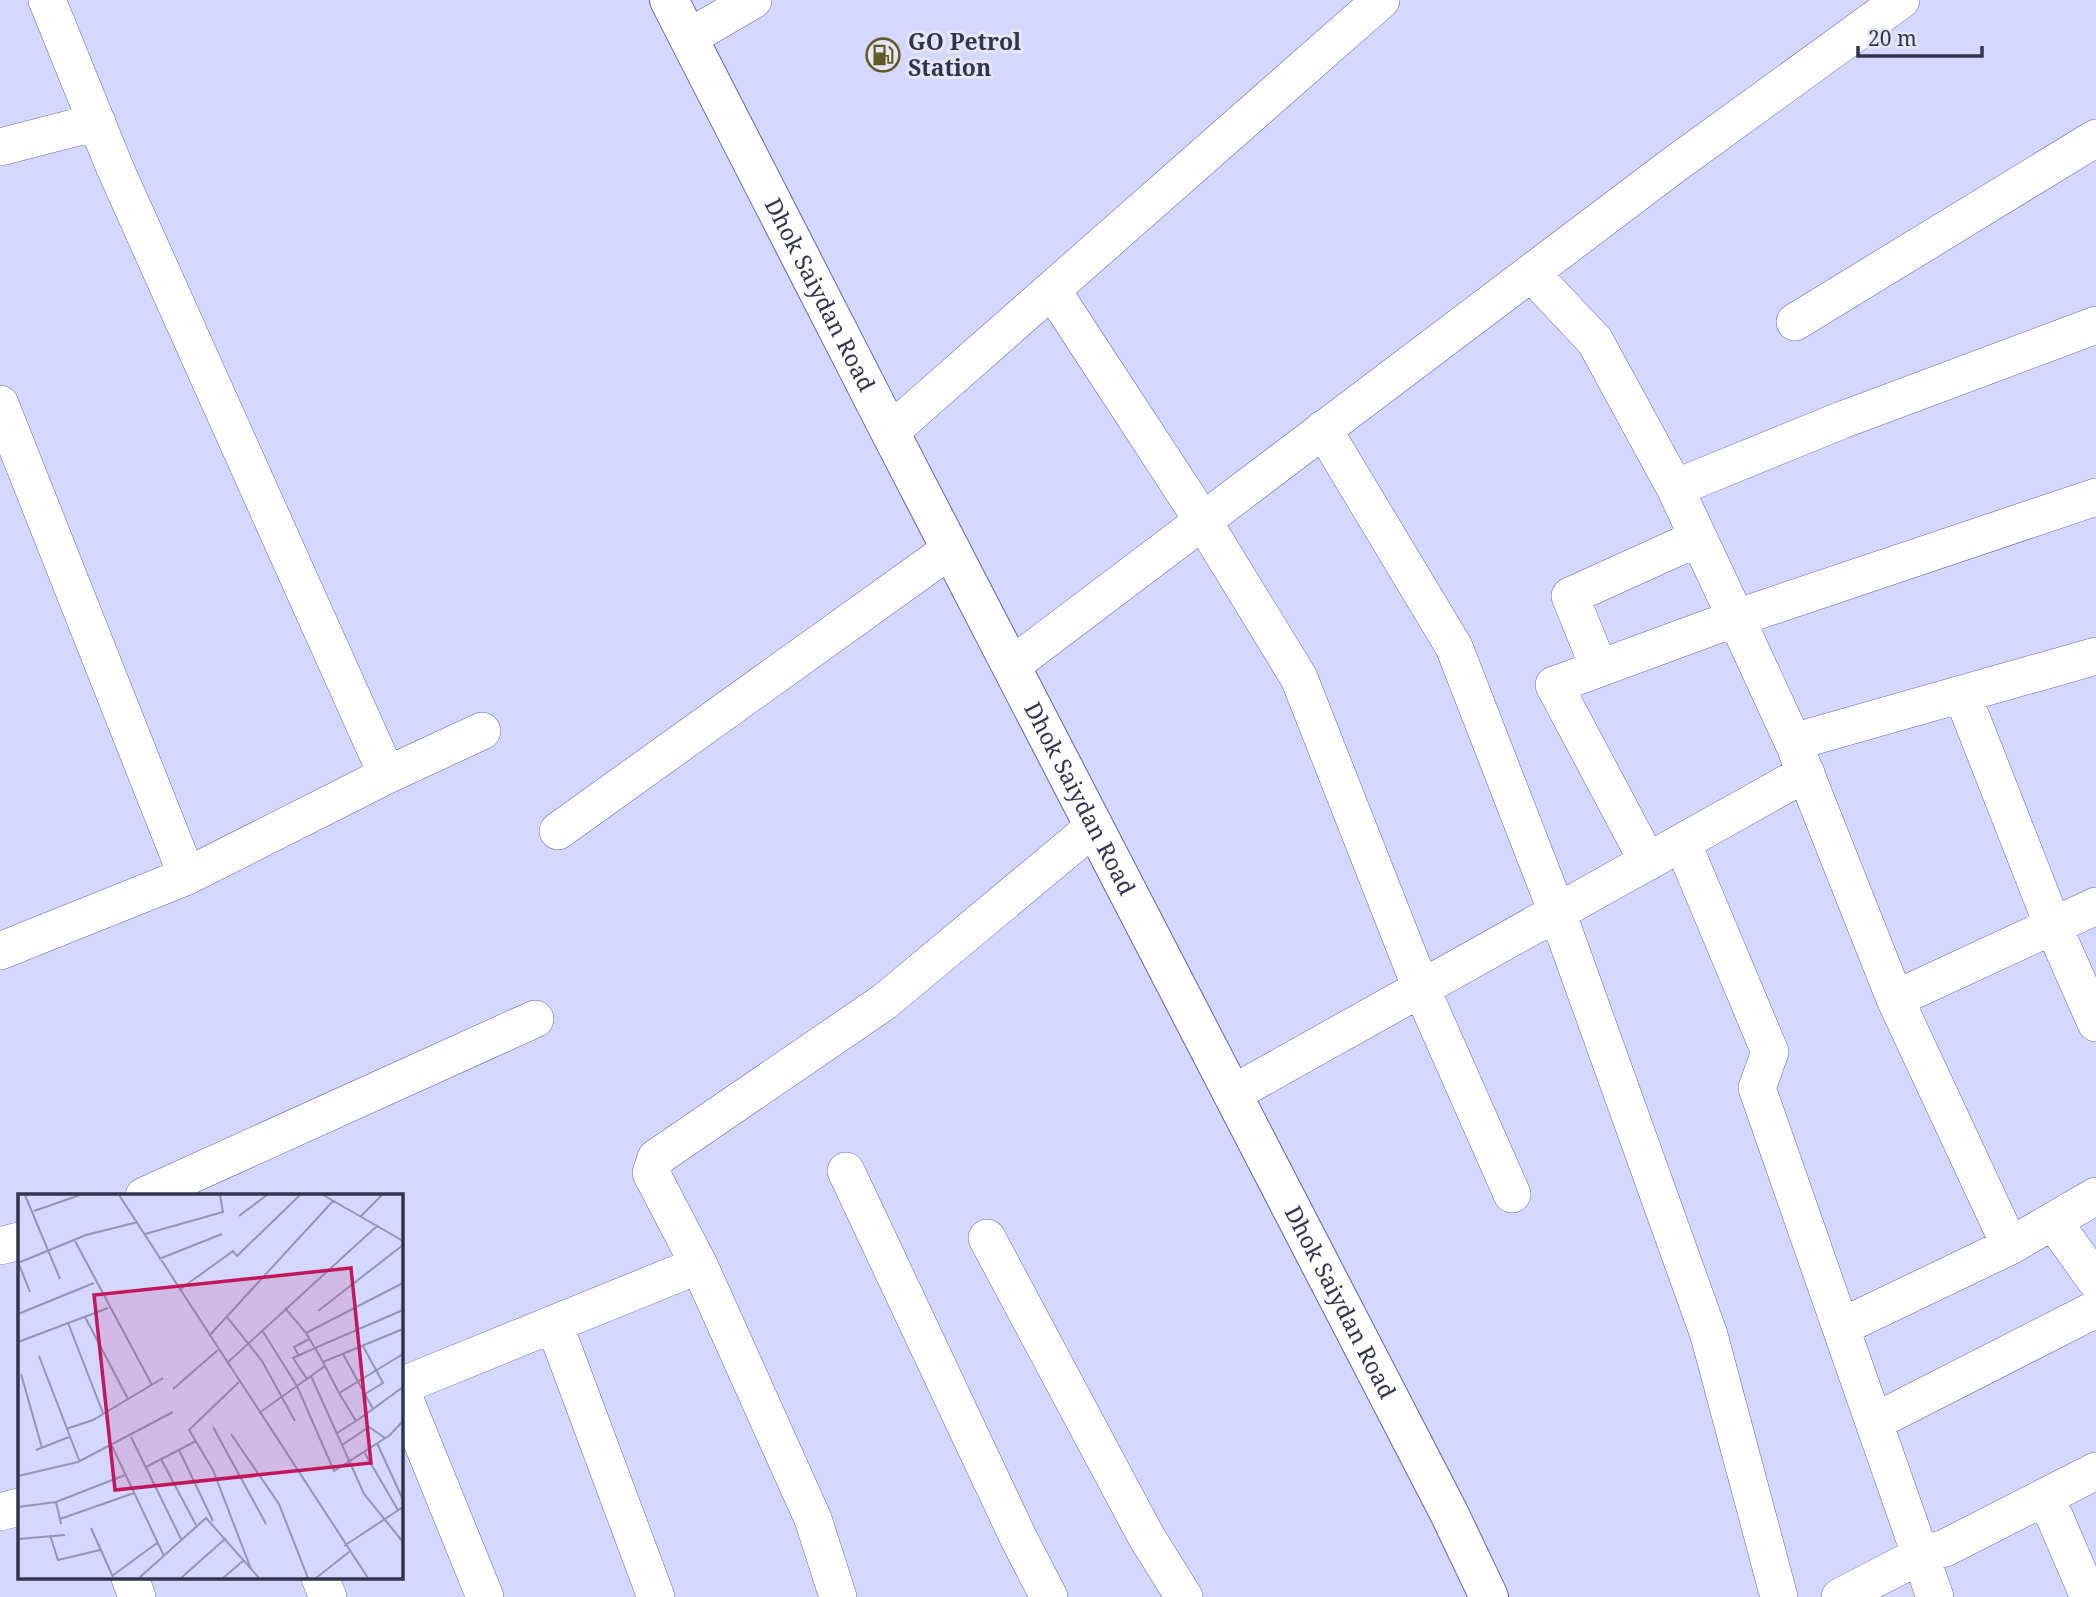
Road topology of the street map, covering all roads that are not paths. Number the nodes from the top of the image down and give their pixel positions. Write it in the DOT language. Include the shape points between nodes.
graph roads {
  1 [pos="47,0"];
  2 [pos="669,0"];
  3 [pos="753,0"];
  4 [pos="1381,0"];
  5 [pos="1901,0"];
  6 [pos="688,38"];
  7 [pos="97,122"];
  8 [pos="2096,138"];
  9 [pos="0,147"];
  10 [pos="1531,273"];
  11 [pos="1052,290"];
  12 [pos="1795,322"];
  13 [pos="2096,325"];
  14 [pos="0,404"];
  15 [pos="1324,429"];
  16 [pos="890,432"];
  17 [pos="1675,488"];
  18 [pos="2096,497"];
  19 [pos="1203,521"];
  20 [pos="1698,538"];
  21 [pos="951,549"];
  22 [pos="1736,618"];
  23 [pos="2096,656"];
  24 [pos="1011,666"];
  25 [pos="1599,668"];
  26 [pos="1962,694"];
  27 [pos="482,731"];
  28 [pos="1799,757"];
  29 [pos="387,775"];
  30 [pos="1094,827"];
  31 [pos="558,831"];
  32 [pos="1682,842"];
  33 [pos="1648,862"];
  34 [pos="187,876"];
  35 [pos="2096,906"];
  36 [pos="1557,912"];
  37 [pos="2053,926"];
  38 [pos="0,951"];
  39 [pos="1421,988"];
  40 [pos="1895,999"];
  41 [pos="536,1019"];
  42 [pos="2096,1023"];
  43 [pos="1232,1094"];
  44 [pos="846,1171"];
  45 [pos="165,1193"];
  46 [pos="1512,1194"];
  47 [pos="2096,1196"];
  48 [pos="2053,1222"];
  49 [pos="987,1238"];
  50 [pos="2010,1246"];
  51 [pos="699,1265"];
  52 [pos="2096,1281"];
  53 [pos="2096,1309"];
  54 [pos="554,1324"];
  55 [pos="1841,1327"];
  56 [pos="402,1388"];
  57 [pos="402,1390"];
  58 [pos="1874,1422"];
  59 [pos="2096,1472"];
  60 [pos="2046,1497"];
  61 [pos="18,1507"];
  62 [pos="0,1512"];
  63 [pos="1921,1555"];
  64 [pos="131,1580"];
  65 [pos="321,1580"];
  66 [pos="136,1597"];
  67 [pos="328,1597"];
  68 [pos="485,1597"];
  69 [pos="656,1597"];
  70 [pos="838,1597"];
  71 [pos="1049,1597"];
  72 [pos="1184,1597"];
  73 [pos="1489,1597"];
  74 [pos="1779,1597"];
  75 [pos="1840,1597"];
  76 [pos="1935,1597"];
  77 [pos="2089,1597"];
  1 -- 7 [label="street"];
  2 -- 6 [label="main road, Dhok Saiydan Road"];
  3 -- 6 [label="street"];
  4 -- 11 [label="street"];
  5 -- 10 [label="street"];
  6 -- 16 [label="main road, Dhok Saiydan Road"];
  7 -- 9 [label="street"];
  7 -- 29 [label="street"];
  8 -- 12 [label="street"];
  10 -- 15 [label="street"];
  10 -- 17 [label="street" via="1595,341"];
  11 -- 16 [label="street"];
  11 -- 19 [label="street"];
  13 -- 17 [label="street"];
  14 -- 34 [label="street"];
  15 -- 19 [label="street"];
  15 -- 36 [label="street" via="1454,647"];
  16 -- 21 [label="main road, Dhok Saiydan Road"];
  17 -- 20 [label="street"];
  18 -- 22 [label="street"];
  19 -- 24 [label="street"];
  19 -- 39 [label="street" via="1299,678"];
  20 -- 22 [label="street"];
  20 -- 25 [label="street" via="1570,596"];
  21 -- 24 [label="main road, Dhok Saiydan Road"];
  21 -- 31 [label="street"];
  22 -- 25 [label="street"];
  22 -- 28 [label="street"];
  23 -- 26 [label="street"];
  24 -- 30 [label="main road, Dhok Saiydan Road"];
  25 -- 33 [label="street" via="1554,685"];
  26 -- 28 [label="street"];
  26 -- 37 [label="street"];
  27 -- 29 [label="street"];
  28 -- 32 [label="street"];
  28 -- 40 [label="street"];
  29 -- 34 [label="street"];
  30 -- 43 [label="main road, Dhok Saiydan Road"];
  30 -- 51 [label="street" via="884,1002 656,1158 650,1173"];
  32 -- 33 [label="street"];
  32 -- 55 [label="street" via="1770,1052 1757,1088"];
  33 -- 36 [label="street"];
  34 -- 38 [label="street"];
  35 -- 37 [label="street"];
  36 -- 39 [label="street"];
  36 -- 74 [label="street" via="1709,1335"];
  37 -- 40 [label="street"];
  37 -- 42 [label="street"];
  39 -- 43 [label="street"];
  39 -- 46 [label="street"];
  40 -- 50 [label="street"];
  41 -- 45 [label="street"];
  43 -- 73 [label="main road, Dhok Saiydan Road"];
  44 -- 71 [label="street"];
  47 -- 48 [label="street"];
  48 -- 50 [label="street"];
  48 -- 52 [label="street"];
  49 -- 72 [label="street"];
  50 -- 55 [label="street"];
  51 -- 54 [label="street"];
  51 -- 70 [label="street" via="813,1519"];
  53 -- 58 [label="street"];
  54 -- 56 [label="street"];
  54 -- 69 [label="street"];
  55 -- 58 [label="street"];
  57 -- 68 [label="street"];
  58 -- 63 [label="street"];
  59 -- 60 [label="street"];
  60 -- 63 [label="street" via="1945,1548"];
  60 -- 77 [label="street"];
  61 -- 62 [label="street"];
  63 -- 75 [label="street"];
  63 -- 76 [label="street"];
  64 -- 66 [label="street"];
  65 -- 67 [label="street"];
}
